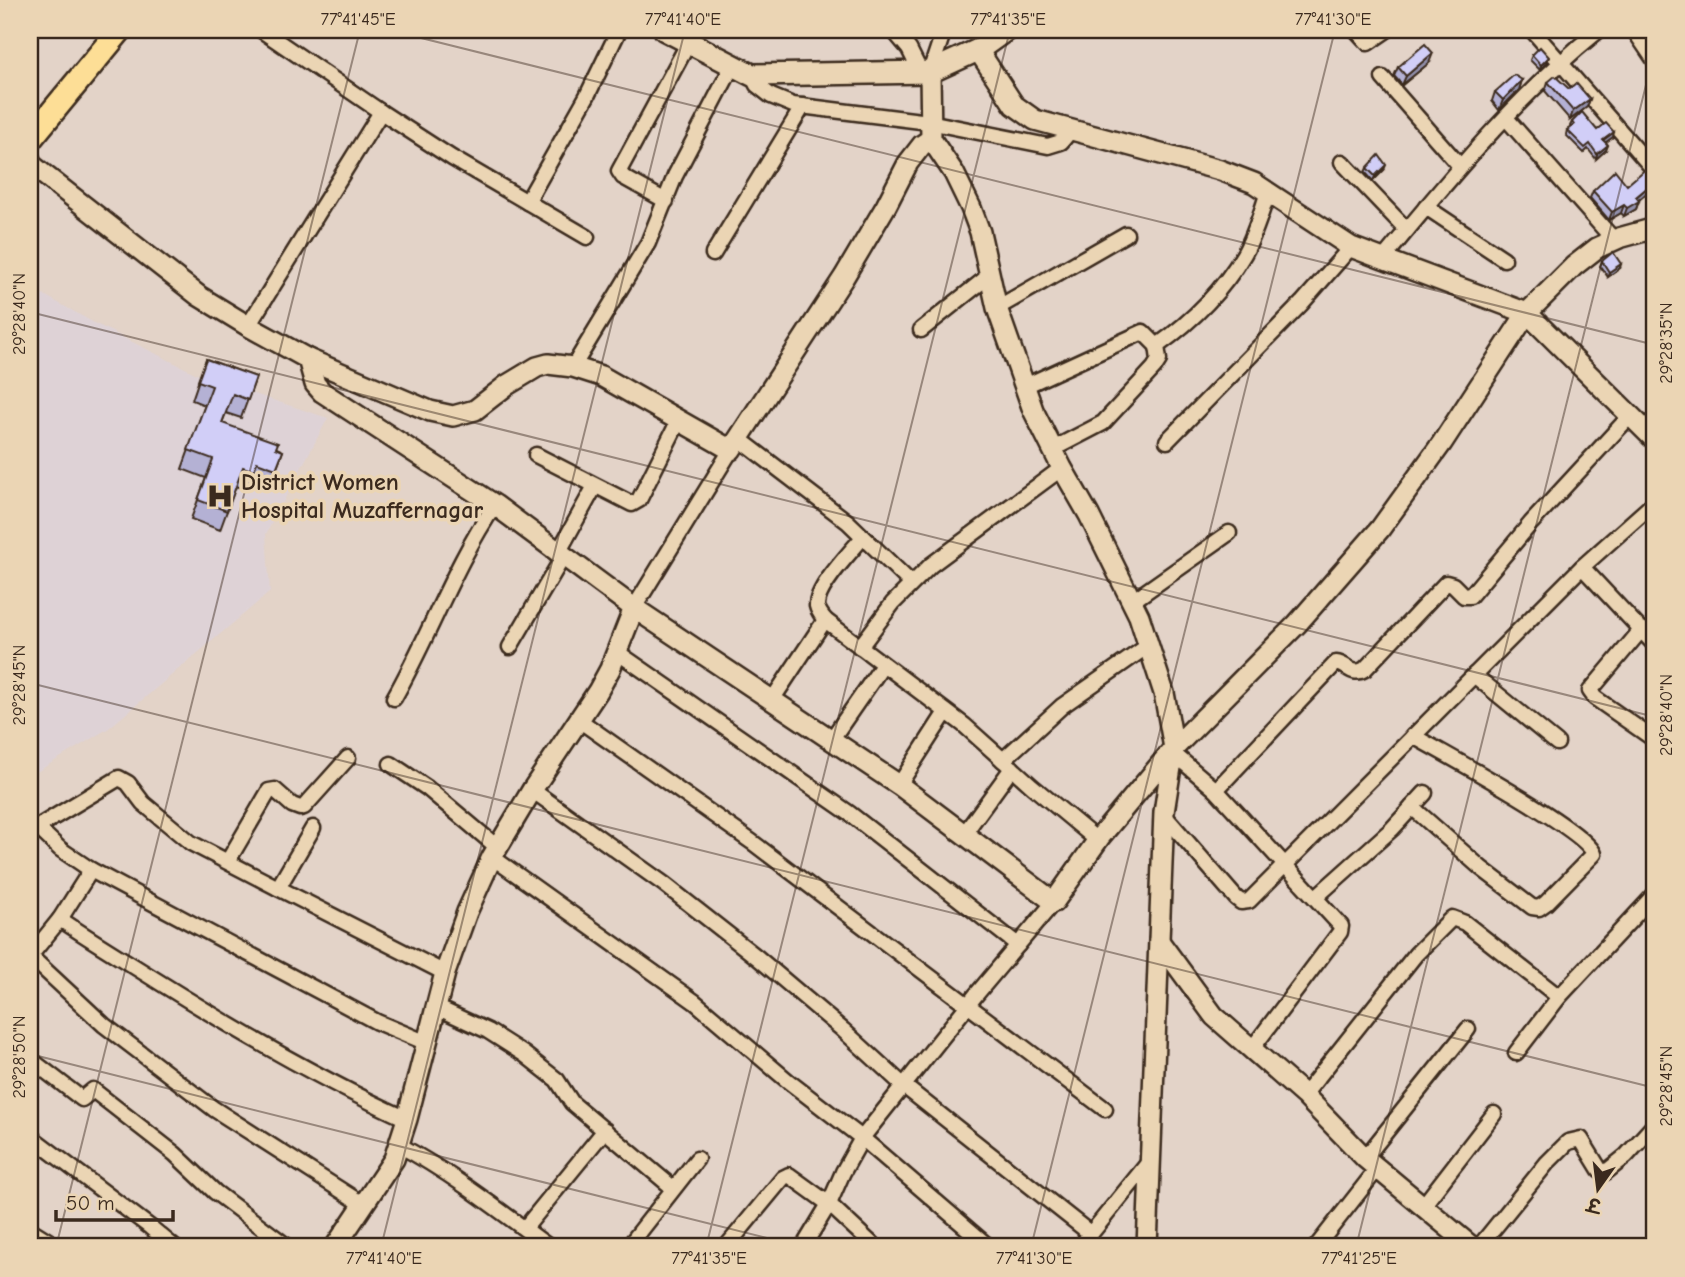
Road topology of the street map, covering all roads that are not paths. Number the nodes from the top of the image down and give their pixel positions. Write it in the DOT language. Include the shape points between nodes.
graph roads {
  1 [pos="100,30"];
  2 [pos="120,30"];
  3 [pos="261,30"];
  4 [pos="619,30"];
  5 [pos="665,30"];
  6 [pos="893,30"];
  7 [pos="944,30"];
  8 [pos="1006,30"];
  9 [pos="1356,30"];
  10 [pos="1387,30"];
  11 [pos="1532,30"];
  12 [pos="1599,30"];
  13 [pos="1634,30"];
  14 [pos="689,42"];
  15 [pos="978,50"];
  16 [pos="1560,61"];
  17 [pos="1655,61"];
  18 [pos="743,70"];
  19 [pos="925,72"];
  20 [pos="1383,78"];
  21 [pos="803,106"];
  22 [pos="380,112"];
  23 [pos="30,115"];
  24 [pos="1506,118"];
  25 [pos="930,130"];
  26 [pos="1072,130"];
  27 [pos="30,139"];
  28 [pos="1650,155"];
  29 [pos="1342,162"];
  30 [pos="31,164"];
  31 [pos="1460,166"];
  32 [pos="1655,171"];
  33 [pos="1268,192"];
  34 [pos="666,201"];
  35 [pos="527,202"];
  36 [pos="1426,207"];
  37 [pos="1655,228"];
  38 [pos="1407,230"];
  39 [pos="1126,234"];
  40 [pos="587,237"];
  41 [pos="1614,240"];
  42 [pos="1352,247"];
  43 [pos="713,254"];
  44 [pos="1504,258"];
  45 [pos="1383,259"];
  46 [pos="990,275"];
  47 [pos="997,308"];
  48 [pos="1527,313"];
  49 [pos="248,327"];
  50 [pos="921,330"];
  51 [pos="1157,345"];
  52 [pos="308,359"];
  53 [pos="573,367"];
  54 [pos="1025,386"];
  55 [pos="1630,416"];
  56 [pos="679,420"];
  57 [pos="1655,440"];
  58 [pos="1167,441"];
  59 [pos="734,444"];
  60 [pos="1053,449"];
  61 [pos="536,455"];
  62 [pos="1062,468"];
  63 [pos="595,486"];
  64 [pos="1655,502"];
  65 [pos="495,505"];
  66 [pos="1229,533"];
  67 [pos="863,537"];
  68 [pos="561,555"];
  69 [pos="1582,567"];
  70 [pos="911,583"];
  71 [pos="1131,602"];
  72 [pos="634,608"];
  73 [pos="825,620"];
  74 [pos="1642,629"];
  75 [pos="1149,645"];
  76 [pos="1655,645"];
  77 [pos="510,647"];
  78 [pos="860,647"];
  79 [pos="617,652"];
  80 [pos="883,665"];
  81 [pos="1474,675"];
  82 [pos="394,698"];
  83 [pos="772,701"];
  84 [pos="946,712"];
  85 [pos="579,720"];
  86 [pos="1413,736"];
  87 [pos="831,740"];
  88 [pos="1655,740"];
  89 [pos="1557,743"];
  90 [pos="1174,751"];
  91 [pos="348,758"];
  92 [pos="391,764"];
  93 [pos="1007,764"];
  94 [pos="899,785"];
  95 [pos="532,790"];
  96 [pos="1216,790"];
  97 [pos="1425,793"];
  98 [pos="1412,807"];
  99 [pos="1164,815"];
  100 [pos="313,828"];
  101 [pos="34,829"];
  102 [pos="964,834"];
  103 [pos="1097,840"];
  104 [pos="495,852"];
  105 [pos="228,861"];
  106 [pos="1286,864"];
  107 [pos="91,870"];
  108 [pos="278,888"];
  109 [pos="1655,894"];
  110 [pos="1316,897"];
  111 [pos="1054,902"];
  112 [pos="60,919"];
  113 [pos="1159,941"];
  114 [pos="1018,945"];
  115 [pos="30,957"];
  116 [pos="445,973"];
  117 [pos="1559,997"];
  118 [pos="969,1004"];
  119 [pos="436,1007"];
  120 [pos="1468,1029"];
  121 [pos="427,1043"];
  122 [pos="1251,1050"];
  123 [pos="1516,1053"];
  124 [pos="30,1059"];
  125 [pos="904,1086"];
  126 [pos="1304,1095"];
  127 [pos="1105,1109"];
  128 [pos="1494,1114"];
  129 [pos="407,1119"];
  130 [pos="1655,1124"];
  131 [pos="605,1130"];
  132 [pos="30,1136"];
  133 [pos="862,1138"];
  134 [pos="399,1145"];
  135 [pos="697,1159"];
  136 [pos="1149,1162"];
  137 [pos="1372,1163"];
  138 [pos="673,1188"];
  139 [pos="829,1204"];
  140 [pos="364,1205"];
  141 [pos="1423,1206"];
  142 [pos="525,1228"];
  143 [pos="31,1233"];
  144 [pos="1091,1234"];
  145 [pos="544,1246"];
  146 [pos="58,1247"];
  147 [pos="174,1247"];
  148 [pos="288,1247"];
  149 [pos="335,1247"];
  150 [pos="628,1247"];
  151 [pos="726,1247"];
  152 [pos="803,1247"];
  153 [pos="875,1247"];
  154 [pos="989,1247"];
  155 [pos="1080,1247"];
  156 [pos="1147,1247"];
  157 [pos="1316,1247"];
  158 [pos="1472,1247"];
  159 [pos="1479,1247"];
  1 -- 23 [label="main road"];
  2 -- 27 [label="main road"];
  3 -- 22 [label="street"];
  4 -- 35 [label="street"];
  5 -- 14 [label="main road"];
  6 -- 19 [label="street"];
  7 -- 19 [label="street"];
  8 -- 15 [label="main road"];
  9 -- 10 [label="street" via="1368,43"];
  11 -- 16 [label="street"];
  12 -- 16 [label="street"];
  13 -- 17 [label="street"];
  14 -- 18 [label="main road"];
  14 -- 34 [label="street" via="619,171"];
  15 -- 19 [label="main road"];
  15 -- 26 [label="street" via="1014,104 1035,120"];
  16 -- 24 [label="street"];
  16 -- 28 [label="street"];
  18 -- 19 [label="main road"];
  18 -- 21 [label="street" via="771,96"];
  18 -- 34 [label="street" via="684,156"];
  19 -- 25 [label="street"];
  20 -- 31 [label="street"];
  21 -- 25 [label="street"];
  21 -- 43 [label="street"];
  22 -- 35 [label="street"];
  22 -- 49 [label="street"];
  24 -- 31 [label="street"];
  24 -- 41 [label="street"];
  25 -- 26 [label="street" via="1048,146 1061,142"];
  25 -- 46 [label="street" via="971,208"];
  25 -- 59 [label="street" via="844,277"];
  26 -- 33 [label="street" via="1220,170"];
  28 -- 32 [label="street"];
  29 -- 38 [label="street"];
  30 -- 49 [label="street" via="199,296"];
  31 -- 36 [label="street"];
  33 -- 42 [label="street"];
  33 -- 51 [label="street" via="1244,254 1197,313"];
  34 -- 53 [label="street" via="648,243"];
  35 -- 40 [label="street"];
  36 -- 38 [label="street"];
  36 -- 44 [label="street"];
  37 -- 41 [label="street"];
  38 -- 45 [label="street"];
  39 -- 47 [label="street"];
  41 -- 48 [label="street" via="1574,267"];
  42 -- 45 [label="street"];
  42 -- 58 [label="street"];
  45 -- 48 [label="street"];
  46 -- 47 [label="street"];
  46 -- 50 [label="street"];
  47 -- 54 [label="street"];
  48 -- 55 [label="street"];
  48 -- 90 [label="street" via="1380,529 1297,624"];
  49 -- 52 [label="street"];
  51 -- 54 [label="street" via="1143,332"];
  51 -- 60 [label="street" via="1158,362 1115,411 1090,431"];
  52 -- 53 [label="street" via="430,411 453,416 475,411 526,371 548,364"];
  52 -- 65 [label="street" via="322,392"];
  53 -- 56 [label="street" via="601,376"];
  54 -- 60 [label="street"];
  55 -- 57 [label="street"];
  55 -- 96 [label="street" via="1470,596 1446,583 1365,669 1354,673 1336,663"];
  56 -- 59 [label="street"];
  56 -- 63 [label="street" via="635,503"];
  59 -- 67 [label="street"];
  59 -- 72 [label="street"];
  60 -- 62 [label="street"];
  61 -- 63 [label="street"];
  62 -- 70 [label="street"];
  62 -- 71 [label="street"];
  63 -- 68 [label="street"];
  64 -- 69 [label="street"];
  65 -- 68 [label="street"];
  65 -- 82 [label="street" via="436,610"];
  66 -- 71 [label="street"];
  67 -- 70 [label="street"];
  67 -- 73 [label="street" via="819,597 819,612"];
  68 -- 72 [label="street"];
  68 -- 77 [label="street"];
  69 -- 74 [label="street"];
  69 -- 81 [label="street"];
  70 -- 78 [label="street"];
  71 -- 75 [label="street"];
  72 -- 79 [label="street"];
  72 -- 83 [label="street"];
  73 -- 78 [label="street"];
  73 -- 83 [label="street"];
  74 -- 76 [label="street"];
  74 -- 88 [label="street" via="1590,691"];
  75 -- 90 [label="street" via="1164,693"];
  75 -- 93 [label="street" via="1039,724"];
  78 -- 80 [label="street"];
  79 -- 85 [label="street"];
  79 -- 114 [label="street" via="849,813"];
  80 -- 84 [label="street"];
  80 -- 87 [label="street"];
  81 -- 86 [label="street"];
  81 -- 89 [label="street"];
  83 -- 87 [label="street"];
  84 -- 93 [label="street"];
  84 -- 94 [label="street"];
  85 -- 95 [label="street"];
  85 -- 118 [label="street"];
  86 -- 98 [label="street" via="1531,805 1576,835 1594,854 1546,903 1532,907"];
  86 -- 106 [label="street"];
  87 -- 94 [label="street"];
  90 -- 96 [label="street"];
  90 -- 99 [label="street"];
  90 -- 103 [label="street"];
  91 -- 105 [label="street" via="304,807 269,791"];
  92 -- 104 [label="street" via="427,788"];
  93 -- 102 [label="street"];
  93 -- 103 [label="street"];
  94 -- 102 [label="street"];
  95 -- 104 [label="street"];
  95 -- 125 [label="street" via="758,958"];
  96 -- 106 [label="street"];
  97 -- 98 [label="street"];
  98 -- 110 [label="street"];
  99 -- 106 [label="street" via="1241,902 1248,901"];
  99 -- 113 [label="street"];
  100 -- 108 [label="street"];
  101 -- 105 [label="street" via="119,778 171,828"];
  101 -- 107 [label="street"];
  102 -- 111 [label="street"];
  103 -- 111 [label="street"];
  104 -- 116 [label="street"];
  104 -- 133 [label="street" via="695,1002"];
  105 -- 108 [label="street"];
  106 -- 110 [label="street"];
  107 -- 112 [label="street"];
  107 -- 121 [label="street" via="377,1022"];
  108 -- 116 [label="street"];
  109 -- 117 [label="street"];
  110 -- 122 [label="street" via="1339,921 1340,932"];
  111 -- 114 [label="street"];
  112 -- 115 [label="street"];
  112 -- 129 [label="street" via="246,1035 351,1094"];
  113 -- 122 [label="street" via="1214,1016"];
  113 -- 136 [label="street"];
  114 -- 118 [label="street"];
  115 -- 140 [label="street" via="104,1025 214,1109"];
  116 -- 119 [label="street"];
  117 -- 123 [label="street"];
  117 -- 126 [label="street" via="1465,923 1452,918 1416,954"];
  118 -- 125 [label="street"];
  118 -- 127 [label="street"];
  119 -- 121 [label="street"];
  119 -- 131 [label="street" via="524,1054 557,1080 572,1102"];
  120 -- 137 [label="street"];
  121 -- 129 [label="street"];
  122 -- 126 [label="street"];
  124 -- 148 [label="street" via="82,1099 93,1090"];
  125 -- 133 [label="street"];
  125 -- 144 [label="street"];
  126 -- 137 [label="street"];
  128 -- 141 [label="street"];
  129 -- 134 [label="street"];
  130 -- 159 [label="street" via="1606,1172 1600,1170 1581,1139 1568,1142"];
  131 -- 138 [label="street"];
  131 -- 142 [label="street"];
  132 -- 147 [label="street"];
  133 -- 139 [label="street"];
  133 -- 154 [label="street"];
  134 -- 140 [label="street"];
  134 -- 142 [label="street"];
  135 -- 138 [label="street"];
  136 -- 144 [label="street"];
  136 -- 156 [label="street"];
  137 -- 141 [label="street"];
  137 -- 157 [label="street"];
  138 -- 150 [label="street"];
  139 -- 151 [label="street" via="786,1176"];
  139 -- 152 [label="street"];
  139 -- 153 [label="street"];
  140 -- 149 [label="street"];
  141 -- 158 [label="street"];
  142 -- 145 [label="street"];
  143 -- 146 [label="street"];
  144 -- 155 [label="street"];
}
